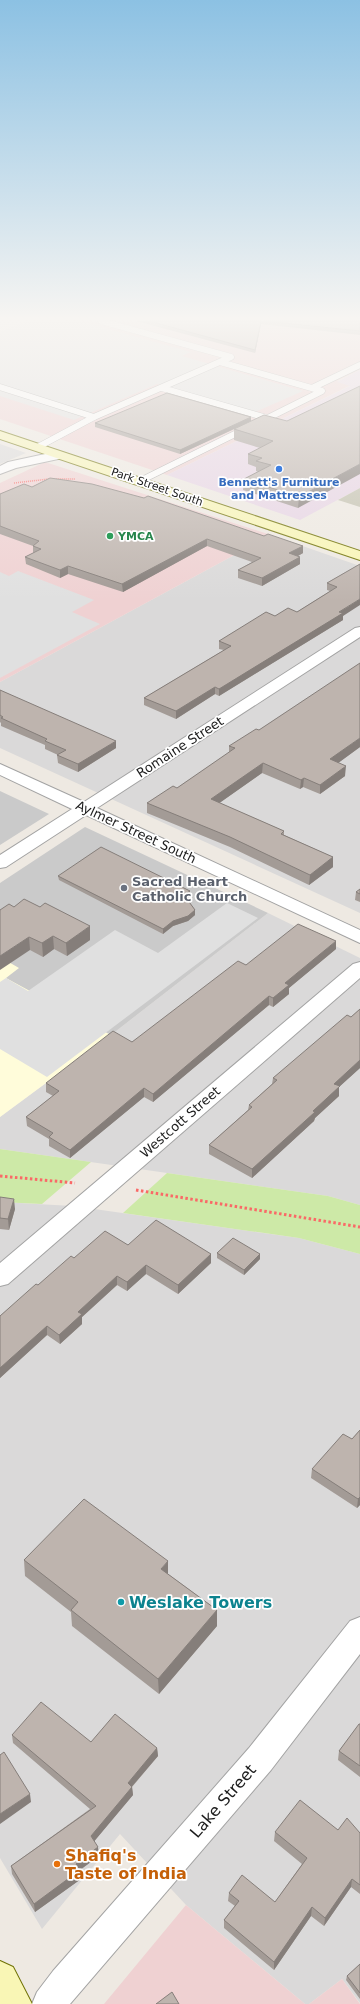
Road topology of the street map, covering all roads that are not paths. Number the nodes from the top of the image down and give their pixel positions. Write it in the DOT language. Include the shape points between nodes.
graph roads {
  1 [pos="86,415"];
  2 [pos="100,415"];
  3 [pos="255,415"];
  4 [pos="274,415"];
  5 [pos="94,417"];
  6 [pos="267,418"];
  7 [pos="0,435"];
  8 [pos="33,446"];
  9 [pos="59,455"];
  10 [pos="12,465"];
  11 [pos="0,470"];
  12 [pos="140,481"];
  13 [pos="360,555"];
  14 [pos="360,631"];
  15 [pos="0,769"];
  16 [pos="85,808"];
  17 [pos="0,863"];
  18 [pos="360,937"];
  19 [pos="360,968"];
  20 [pos="0,1277"];
  21 [pos="360,1631"];
  22 [pos="0,1980"];
  23 [pos="14,2004"];
  24 [pos="49,2004"];
  1 -- 5 [label="lane"];
  2 -- 5 [label="lane"];
  3 -- 6 [label="lane"];
  4 -- 6 [label="lane"];
  5 -- 8 [label="lane"];
  6 -- 12 [label="lane"];
  7 -- 8 [label="main road, Park Street South"];
  8 -- 9 [label="main road, Park Street South"];
  8 -- 10 [label="street"];
  9 -- 10 [label="street"];
  9 -- 12 [label="main road, Park Street South"];
  10 -- 11 [label="street"];
  12 -- 13 [label="main road, Park Street South"];
  14 -- 16 [label="street, Romaine Street"];
  15 -- 16 [label="street, Aylmer Street South"];
  16 -- 17 [label="street, Romaine Street"];
  16 -- 18 [label="street, Aylmer Street South"];
  19 -- 20 [label="street, Westcott Street"];
  21 -- 24 [label="street, Lake Street" via="260,1759"];
  22 -- 23 [label="main road"];
}
